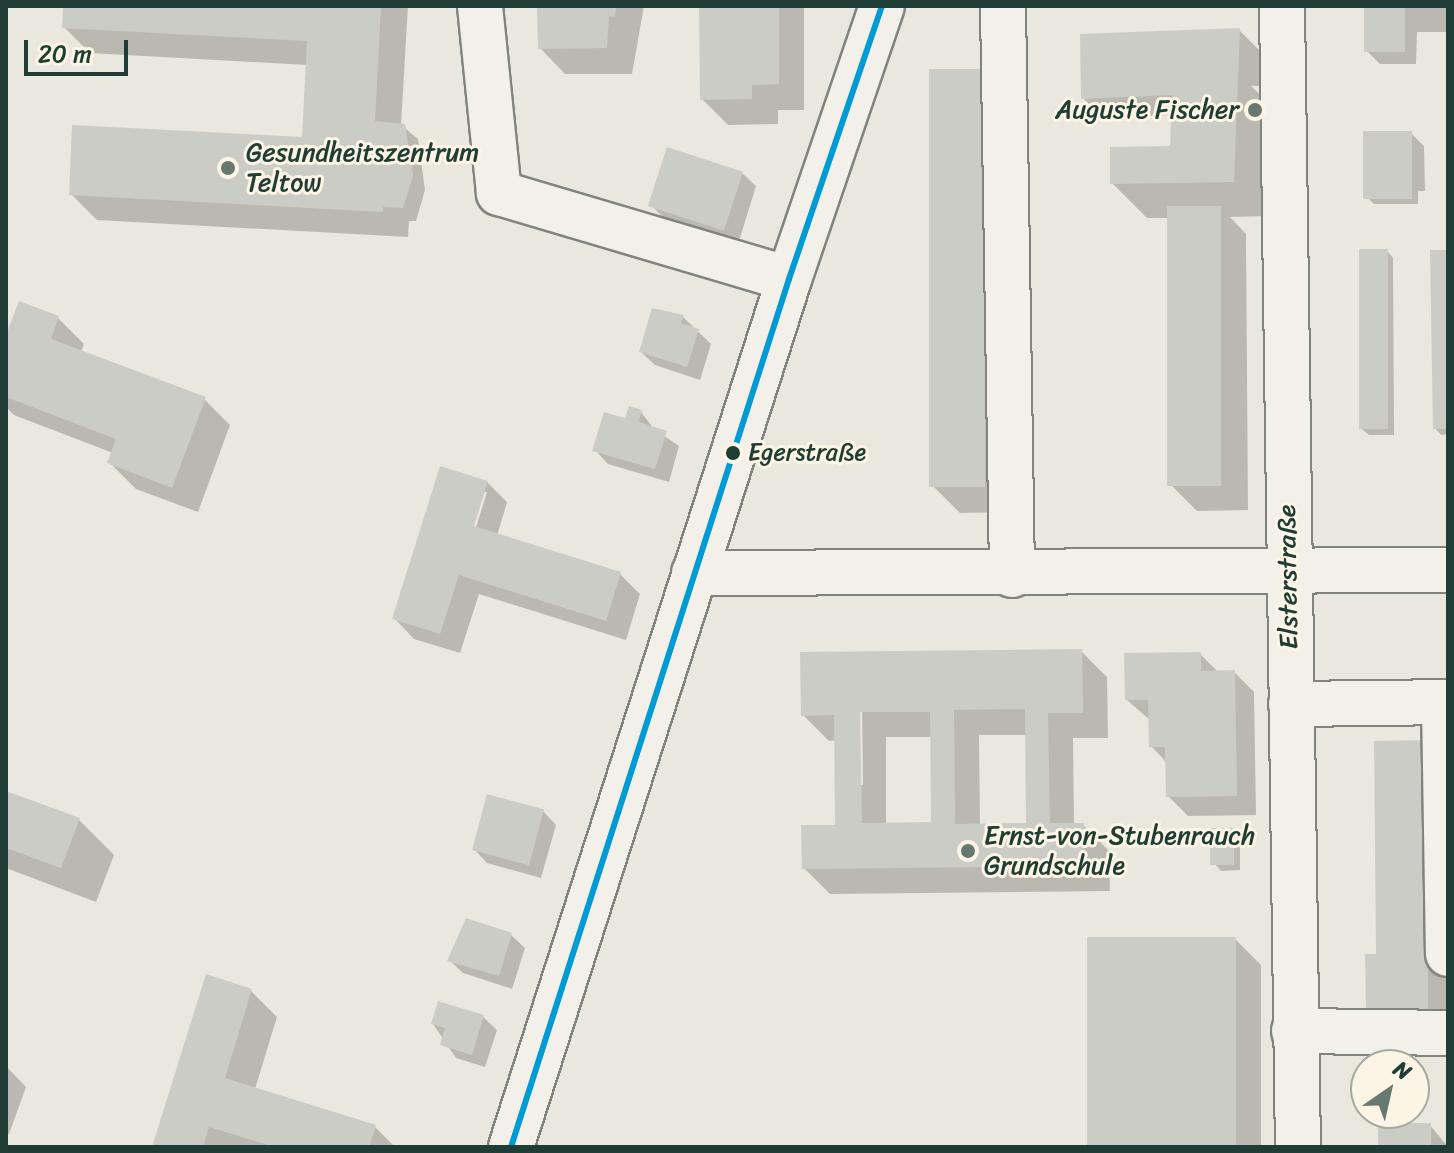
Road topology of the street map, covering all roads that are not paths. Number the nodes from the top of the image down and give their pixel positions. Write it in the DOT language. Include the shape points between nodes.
graph roads {
  1 [pos="480,6"];
  2 [pos="882,6"];
  3 [pos="1003,6"];
  4 [pos="1282,6"];
  5 [pos="789,279"];
  6 [pos="1287,570"];
  7 [pos="1448,570"];
  8 [pos="694,573"];
  9 [pos="1012,575"];
  10 [pos="1291,704"];
  11 [pos="1448,954"];
  12 [pos="1294,1031"];
  13 [pos="1448,1033"];
  14 [pos="511,1147"];
  15 [pos="1298,1147"];
  1 -- 5 [label="street" via="499,193"];
  2 -- 5 [label="street"];
  3 -- 9 [label="street"];
  4 -- 6 [label="street, Elsterstraße"];
  5 -- 8 [label="street"];
  6 -- 7 [label="street"];
  6 -- 9 [label="street"];
  6 -- 10 [label="street, Elsterstraße"];
  8 -- 9 [label="street"];
  8 -- 14 [label="street"];
  10 -- 11 [label="street" via="1444,702"];
  10 -- 12 [label="street, Elsterstraße"];
  12 -- 13 [label="street"];
  12 -- 15 [label="street, Elsterstraße"];
}
